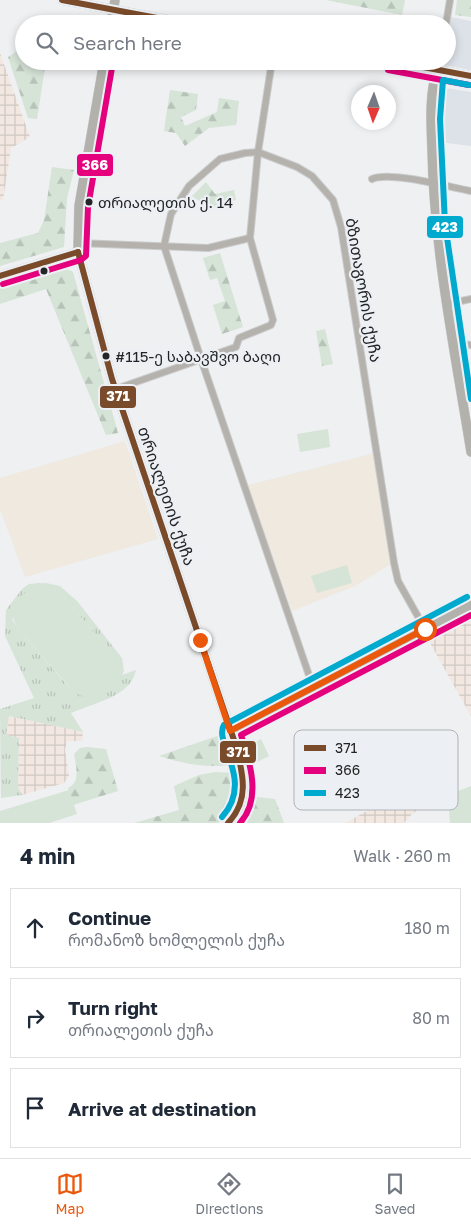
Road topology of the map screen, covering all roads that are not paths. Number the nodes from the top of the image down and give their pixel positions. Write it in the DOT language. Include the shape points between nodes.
graph roads {
  1 [pos="62,0"];
  2 [pos="450,0"];
  3 [pos="114,5"];
  4 [pos="154,15"];
  5 [pos="448,15"];
  6 [pos="102,70"];
  7 [pos="271,70"];
  8 [pos="437,70"];
  9 [pos="451,70"];
  10 [pos="471,76"];
  11 [pos="258,152"];
  12 [pos="372,179"];
  13 [pos="433,184"];
  14 [pos="471,191"];
  15 [pos="250,238"];
  16 [pos="164,246"];
  17 [pos="77,247"];
  18 [pos="0,276"];
  19 [pos="471,299"];
  20 [pos="447,304"];
  21 [pos="453,343"];
  22 [pos="471,345"];
  23 [pos="200,359"];
  24 [pos="116,389"];
  25 [pos="471,452"];
  26 [pos="471,605"];
  27 [pos="425,629"];
  28 [pos="313,687"];
  29 [pos="230,731"];
  30 [pos="228,823"];
  1 -- 3 [label="street"];
  2 -- 5 [label="street"];
  3 -- 4 [label="street"];
  6 -- 17 [label="street, თრიალეთის ქუჩა" via="79,206"];
  7 -- 11 [label="street"];
  8 -- 13 [label="street" via="431,116"];
  9 -- 10 [label="street"];
  11 -- 15 [label="street"];
  11 -- 16 [label="street, ბზითაგორის ქუჩა" via="233,154 220,159 201,174 175,204"];
  11 -- 27 [label="street, ბზითაგორის ქუჩა" via="312,176 332,200 341,227 394,563 398,581"];
  12 -- 13 [label="street" via="386,176"];
  13 -- 14 [label="street"];
  13 -- 20 [label="street"];
  15 -- 16 [label="street" via="208,248"];
  15 -- 23 [label="street" via="273,320 271,325 239,338 236,347"];
  16 -- 17 [label="street"];
  16 -- 23 [label="street, ბზითაგორის ქუჩა"];
  17 -- 18 [label="street"];
  17 -- 24 [label="street, თრიალეთის ქუჩა"];
  19 -- 20 [label="street"];
  20 -- 21 [label="street"];
  21 -- 22 [label="street"];
  21 -- 25 [label="street"];
  23 -- 24 [label="street"];
  23 -- 28 [label="street, ბზითაგორის ქუჩა"];
  24 -- 29 [label="street, თრიალეთის ქუჩა"];
  26 -- 27 [label="street"];
  27 -- 28 [label="street"];
  28 -- 29 [label="street"];
  29 -- 30 [label="street, თრიალეთის ქუჩა" via="244,787 243,801 236,817"];
}
